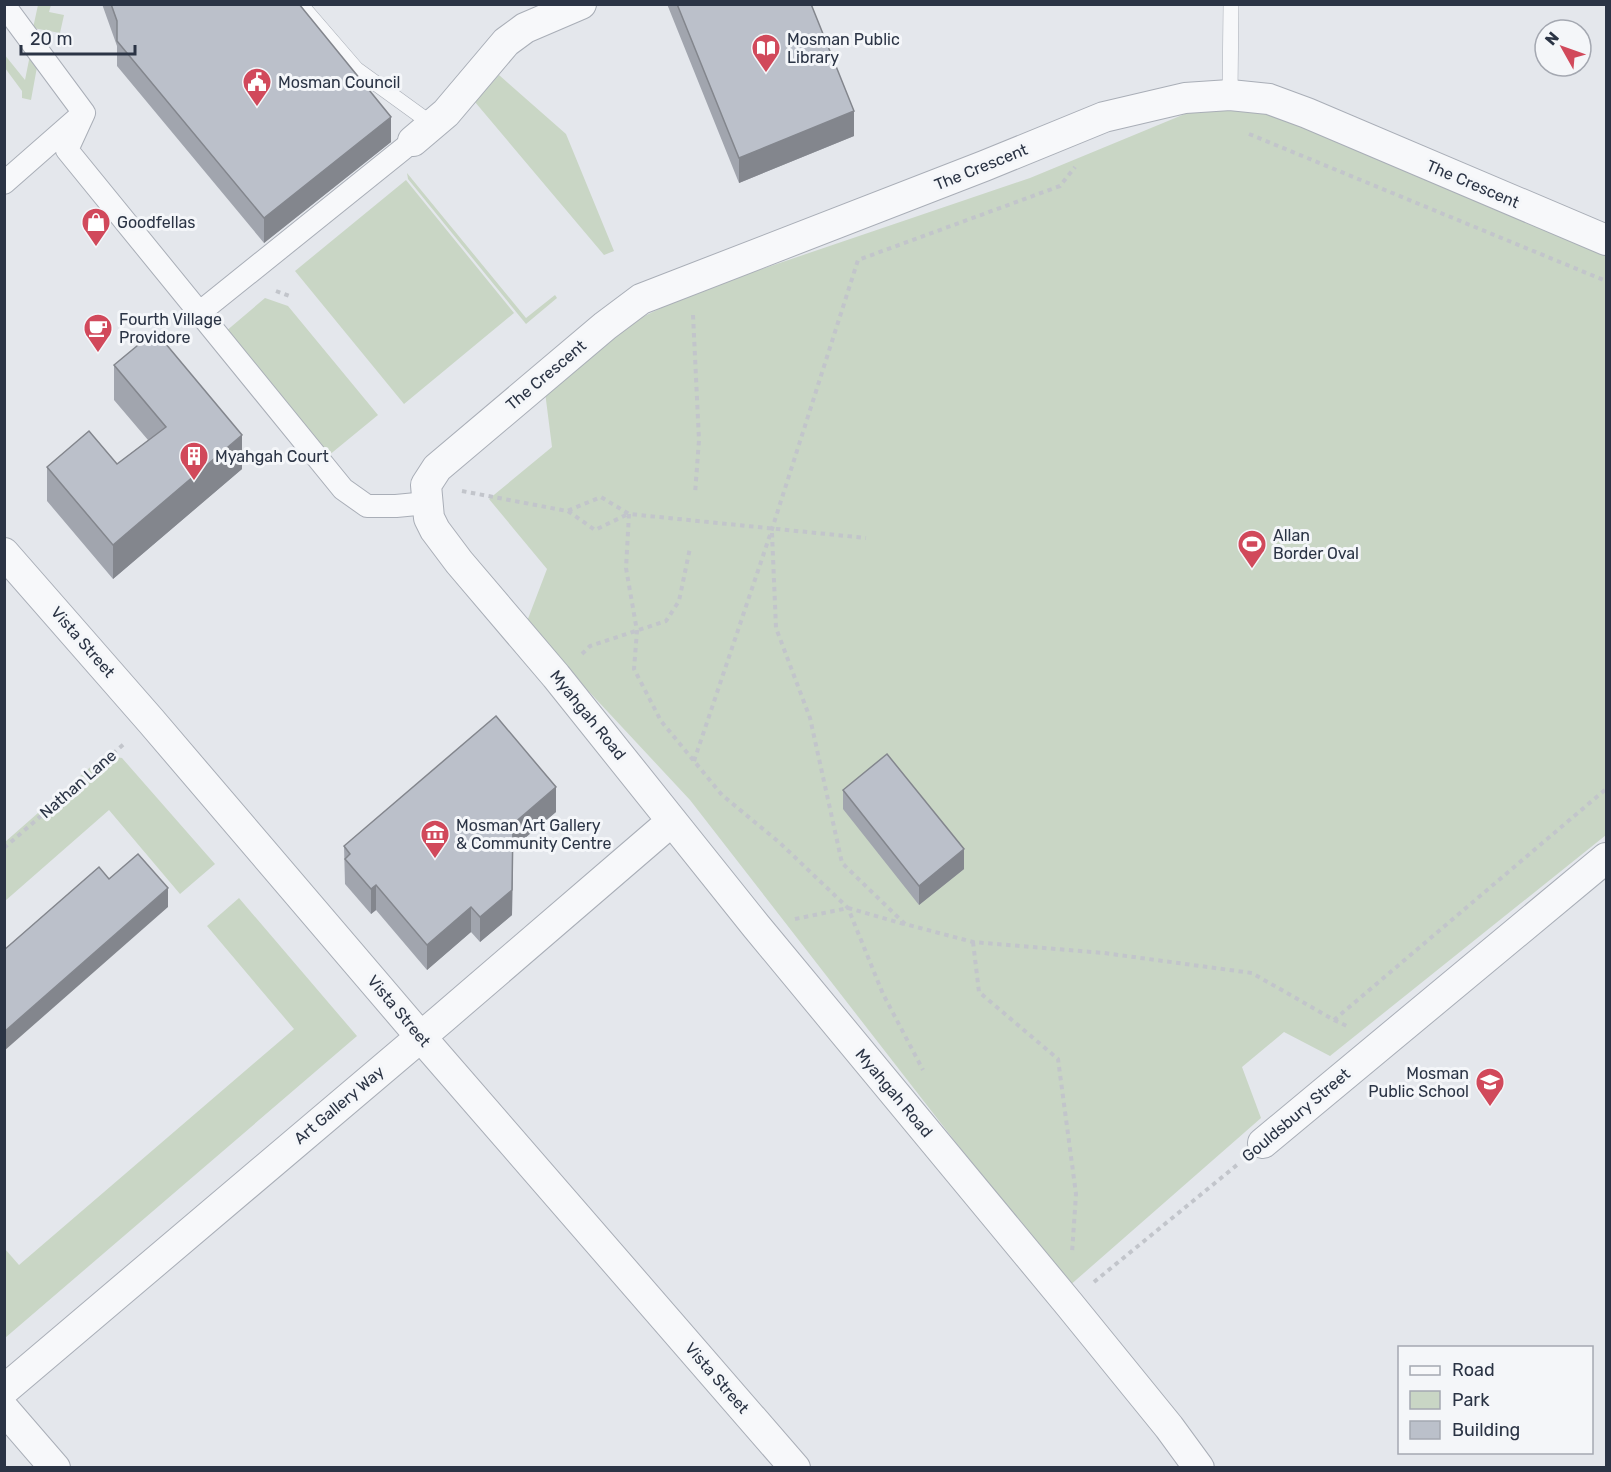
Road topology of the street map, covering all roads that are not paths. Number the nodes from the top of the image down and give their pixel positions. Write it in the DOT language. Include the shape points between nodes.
graph roads {
  1 [pos="300,4"];
  2 [pos="581,4"];
  3 [pos="1231,4"];
  4 [pos="4,5"];
  5 [pos="1230,95"];
  6 [pos="84,113"];
  7 [pos="429,132"];
  8 [pos="4,183"];
  9 [pos="1606,240"];
  10 [pos="200,313"];
  11 [pos="427,502"];
  12 [pos="4,553"];
  13 [pos="672,821"];
  14 [pos="1606,858"];
  15 [pos="420,1036"];
  16 [pos="1263,1143"];
  17 [pos="4,1390"];
  18 [pos="4,1409"];
  19 [pos="55,1467"];
  20 [pos="795,1467"];
  21 [pos="1199,1467"];
  1 -- 7 [label="lane" via="356,69"];
  2 -- 7 [label="street" via="525,28 506,42"];
  3 -- 5 [label="lane"];
  4 -- 6 [label="street"];
  5 -- 9 [label="street, The Crescent" via="1269,99 1307,113"];
  5 -- 11 [label="street, The Crescent" via="1185,98 1104,117 641,299 437,468 426,485"];
  6 -- 8 [label="street"];
  6 -- 10 [label="street" via="67,150"];
  7 -- 10 [label="street"];
  10 -- 11 [label="street" via="343,489 367,506"];
  11 -- 13 [label="street, Myahgah Road" via="429,518 447,546"];
  12 -- 15 [label="street, Vista Street"];
  13 -- 15 [label="street, Art Gallery Way"];
  13 -- 21 [label="street, Myahgah Road"];
  14 -- 16 [label="street, Gouldsbury Street"];
  15 -- 17 [label="street, Art Gallery Way"];
  15 -- 20 [label="street, Vista Street"];
  18 -- 19 [label="street"];
}
